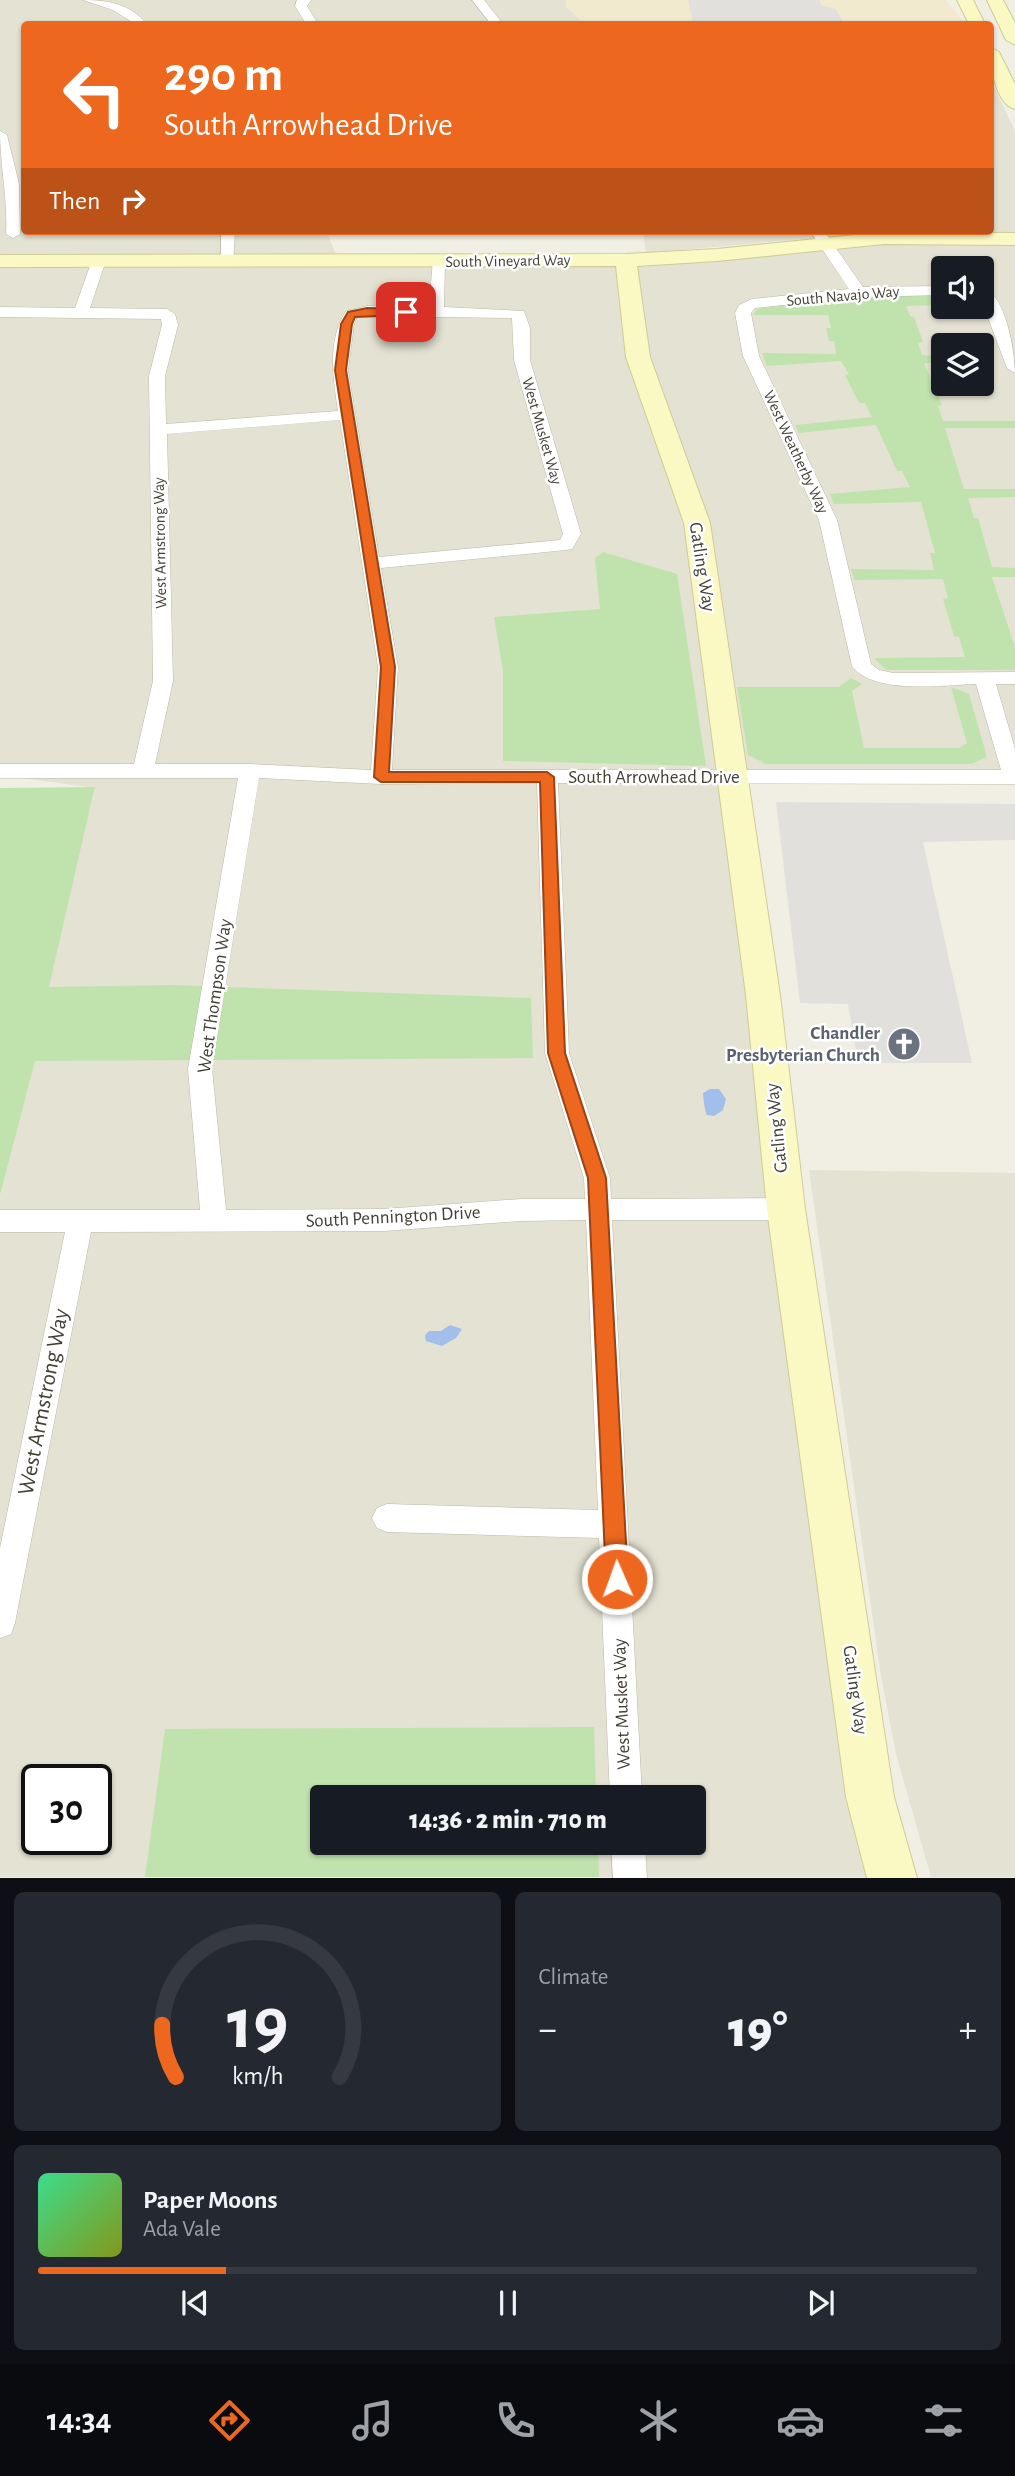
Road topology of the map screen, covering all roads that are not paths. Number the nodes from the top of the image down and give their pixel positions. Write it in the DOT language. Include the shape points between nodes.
graph roads {
  1 [pos="89,0"];
  2 [pos="303,0"];
  3 [pos="478,0"];
  4 [pos="965,0"];
  5 [pos="995,0"];
  6 [pos="138,21"];
  7 [pos="310,21"];
  8 [pos="495,21"];
  9 [pos="976,21"];
  10 [pos="1015,40"];
  11 [pos="994,57"];
  12 [pos="1008,74"];
  13 [pos="1015,103"];
  14 [pos="0,135"];
  15 [pos="12,162"];
  16 [pos="13,234"];
  17 [pos="228,235"];
  18 [pos="821,237"];
  19 [pos="1015,239"];
  20 [pos="99,260"];
  21 [pos="228,260"];
  22 [pos="626,260"];
  23 [pos="0,261"];
  24 [pos="438,262"];
  25 [pos="931,290"];
  26 [pos="859,292"];
  27 [pos="744,308"];
  28 [pos="0,312"];
  29 [pos="81,312"];
  30 [pos="436,312"];
  31 [pos="994,313"];
  32 [pos="351,314"];
  33 [pos="519,314"];
  34 [pos="1015,368"];
  35 [pos="346,415"];
  36 [pos="157,430"];
  37 [pos="566,545"];
  38 [pos="371,563"];
  39 [pos="984,678"];
  40 [pos="1015,678"];
  41 [pos="0,771"];
  42 [pos="143,771"];
  43 [pos="250,771"];
  44 [pos="734,776"];
  45 [pos="381,777"];
  46 [pos="547,777"];
  47 [pos="1014,777"];
  48 [pos="786,1209"];
  49 [pos="600,1211"];
  50 [pos="0,1222"];
  51 [pos="213,1222"];
  52 [pos="80,1223"];
  53 [pos="387,1518"];
  54 [pos="615,1524"];
  55 [pos="0,1623"];
  56 [pos="626,1785"];
  57 [pos="629,1855"];
  58 [pos="630,1878"];
  59 [pos="892,1878"];
  1 -- 6 [label="street" via="111,5"];
  2 -- 7 [label="street" via="301,6"];
  3 -- 8 [label="street"];
  4 -- 9 [label="street"];
  5 -- 10 [label="street"];
  11 -- 12 [label="street"];
  12 -- 13 [label="street"];
  14 -- 15 [label="street"];
  15 -- 16 [label="street"];
  17 -- 21 [label="street"];
  18 -- 19 [label="street, South Vineyard Way"];
  18 -- 22 [label="street, South Vineyard Way" via="717,255"];
  18 -- 26 [label="street"];
  20 -- 21 [label="street, South Vineyard Way"];
  20 -- 23 [label="street, South Vineyard Way"];
  20 -- 29 [label="street"];
  21 -- 24 [label="street, South Vineyard Way"];
  22 -- 24 [label="street, South Vineyard Way"];
  22 -- 44 [label="street, Gatling Way" via="638,357 697,523"];
  24 -- 30 [label="street"];
  25 -- 26 [label="street, South Navajo Way"];
  26 -- 27 [label="street, South Navajo Way"];
  27 -- 39 [label="street, West Weatherby Way" via="751,355 821,501 862,666 873,675 892,679"];
  28 -- 29 [label="street"];
  29 -- 36 [label="street, West Armstrong Way" via="167,314 170,325 156,376"];
  30 -- 32 [label="street"];
  30 -- 33 [label="street"];
  31 -- 34 [label="street"];
  32 -- 35 [label="street" via="340,370"];
  33 -- 37 [label="street, West Musket Way" via="522,360 572,534"];
  35 -- 36 [label="street"];
  35 -- 38 [label="street"];
  36 -- 42 [label="street, West Armstrong Way" via="163,681"];
  37 -- 38 [label="street"];
  38 -- 45 [label="street" via="388,667"];
  39 -- 40 [label="street"];
  39 -- 47 [label="street"];
  41 -- 42 [label="street, South Arrowhead Drive"];
  42 -- 43 [label="street, South Arrowhead Drive"];
  43 -- 45 [label="street, South Arrowhead Drive"];
  43 -- 51 [label="street, West Thompson Way" via="201,1069"];
  44 -- 46 [label="street, South Arrowhead Drive"];
  44 -- 47 [label="street, South Arrowhead Drive"];
  44 -- 48 [label="street, Gatling Way"];
  45 -- 46 [label="street, South Arrowhead Drive"];
  46 -- 49 [label="street, West Musket Way" via="557,1053 597,1178"];
  48 -- 49 [label="street, South Pennington Drive"];
  48 -- 59 [label="street, Gatling Way" via="870,1797"];
  49 -- 51 [label="street, South Pennington Drive"];
  49 -- 54 [label="street, West Musket Way"];
  50 -- 52 [label="street, South Pennington Drive"];
  51 -- 52 [label="street, South Pennington Drive"];
  52 -- 55 [label="street, West Armstrong Way"];
  53 -- 54 [label="street"];
  54 -- 56 [label="street, West Musket Way"];
  57 -- 58 [label="street"];
}
